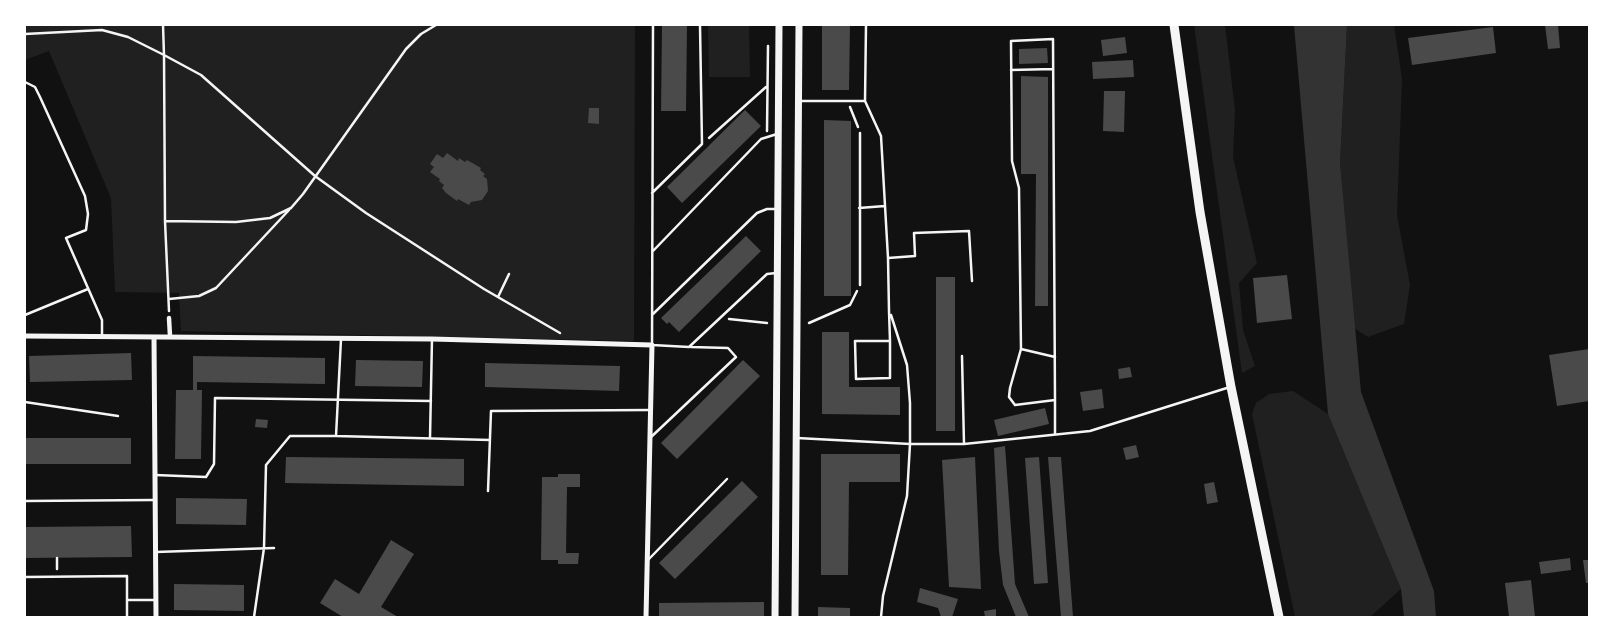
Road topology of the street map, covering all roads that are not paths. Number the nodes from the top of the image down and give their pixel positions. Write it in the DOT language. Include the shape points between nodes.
graph roads {
  1 [pos="653,25"];
  2 [pos="700,25"];
  3 [pos="779,25"];
  4 [pos="798,25"];
  5 [pos="866,25"];
  6 [pos="1174,25"];
  7 [pos="1053,69"];
  8 [pos="1011,70"];
  9 [pos="25,82"];
  10 [pos="798,100"];
  11 [pos="865,100"];
  12 [pos="860,132"];
  13 [pos="778,134"];
  14 [pos="652,193"];
  15 [pos="885,206"];
  16 [pos="860,208"];
  17 [pos="778,209"];
  18 [pos="653,251"];
  19 [pos="888,258"];
  20 [pos="777,272"];
  21 [pos="972,281"];
  22 [pos="860,285"];
  23 [pos="88,288"];
  24 [pos="889,311"];
  25 [pos="25,315"];
  26 [pos="652,315"];
  27 [pos="170,318"];
  28 [pos="25,336"];
  29 [pos="102,336"];
  30 [pos="170,336"];
  31 [pos="341,337"];
  32 [pos="154,338"];
  33 [pos="432,339"];
  34 [pos="890,341"];
  35 [pos="652,345"];
  36 [pos="689,347"];
  37 [pos="1021,349"];
  38 [pos="962,356"];
  39 [pos="1055,357"];
  40 [pos="1230,387"];
  41 [pos="338,399"];
  42 [pos="431,400"];
  43 [pos="1055,400"];
  44 [pos="25,402"];
  45 [pos="651,410"];
  46 [pos="118,416"];
  47 [pos="1055,434"];
  48 [pos="336,436"];
  49 [pos="430,438"];
  50 [pos="650,438"];
  51 [pos="796,438"];
  52 [pos="490,440"];
  53 [pos="910,444"];
  54 [pos="964,444"];
  55 [pos="154,475"];
  56 [pos="727,479"];
  57 [pos="488,491"];
  58 [pos="154,500"];
  59 [pos="25,501"];
  60 [pos="264,548"];
  61 [pos="274,548"];
  62 [pos="156,552"];
  63 [pos="648,560"];
  64 [pos="25,577"];
  65 [pos="127,600"];
  66 [pos="156,600"];
  67 [pos="127,617"];
  68 [pos="156,617"];
  69 [pos="254,617"];
  70 [pos="646,617"];
  71 [pos="775,617"];
  72 [pos="795,617"];
  73 [pos="881,617"];
  74 [pos="1279,617"];
  1 -- 14 [label="lane"];
  2 -- 14 [label="lane" via="702,144"];
  3 -- 13 [label="street"];
  4 -- 10 [label="street"];
  5 -- 11 [label="lane"];
  6 -- 40 [label="highway" via="1200,212"];
  7 -- 8 [label="lane"];
  7 -- 8 [label="lane" via="1053,39 1011,41"];
  7 -- 39 [label="lane"];
  8 -- 37 [label="lane" via="1012,161 1019,188"];
  9 -- 23 [label="lane" via="35,87 84,196 88,214 86,230 66,238"];
  10 -- 11 [label="lane"];
  10 -- 51 [label="street"];
  11 -- 15 [label="lane" via="881,136"];
  12 -- 16 [label="lane"];
  13 -- 17 [label="street"];
  13 -- 18 [label="lane" via="761,139"];
  14 -- 18 [label="lane"];
  15 -- 16 [label="lane"];
  15 -- 19 [label="lane"];
  16 -- 22 [label="lane"];
  17 -- 20 [label="street"];
  17 -- 26 [label="lane" via="758,213"];
  18 -- 26 [label="lane"];
  19 -- 21 [label="lane" via="914,256 914,232 969,232"];
  19 -- 24 [label="lane"];
  20 -- 36 [label="lane" via="767,274"];
  20 -- 71 [label="street"];
  23 -- 25 [label="lane"];
  23 -- 29 [label="lane" via="102,320"];
  24 -- 34 [label="lane"];
  24 -- 53 [label="lane" via="908,365"];
  26 -- 35 [label="lane"];
  27 -- 30 [label="street"];
  28 -- 29 [label="street"];
  29 -- 32 [label="street"];
  30 -- 31 [label="street"];
  30 -- 32 [label="street"];
  31 -- 33 [label="street"];
  31 -- 41 [label="lane"];
  32 -- 55 [label="street"];
  33 -- 35 [label="street"];
  33 -- 42 [label="lane"];
  34 -- 34 [label="lane" via="890,378 856,378 855,341"];
  35 -- 36 [label="lane"];
  35 -- 45 [label="street"];
  36 -- 50 [label="lane" via="728,348 736,357"];
  37 -- 39 [label="lane"];
  37 -- 43 [label="lane" via="1010,388 1010,397 1015,405"];
  38 -- 54 [label="lane"];
  39 -- 43 [label="lane"];
  40 -- 47 [label="lane" via="1090,430"];
  40 -- 74 [label="highway"];
  41 -- 42 [label="lane"];
  41 -- 48 [label="lane"];
  41 -- 55 [label="lane" via="215,398 214,464 206,477"];
  42 -- 49 [label="lane"];
  43 -- 47 [label="lane"];
  44 -- 46 [label="lane"];
  45 -- 50 [label="street"];
  45 -- 52 [label="lane" via="492,411"];
  47 -- 54 [label="lane"];
  48 -- 49 [label="lane"];
  48 -- 60 [label="lane" via="290,436 266,465"];
  49 -- 52 [label="lane"];
  50 -- 63 [label="street"];
  51 -- 53 [label="lane"];
  51 -- 72 [label="street"];
  52 -- 57 [label="lane"];
  53 -- 54 [label="lane"];
  53 -- 73 [label="lane" via="907,496"];
  55 -- 58 [label="street"];
  56 -- 63 [label="lane"];
  58 -- 59 [label="lane"];
  58 -- 62 [label="street"];
  60 -- 61 [label="lane"];
  60 -- 62 [label="lane"];
  60 -- 69 [label="lane"];
  62 -- 66 [label="street"];
  63 -- 70 [label="street"];
  64 -- 65 [label="lane" via="127,576"];
  65 -- 66 [label="lane"];
  65 -- 67 [label="lane"];
  66 -- 68 [label="street"];
}
